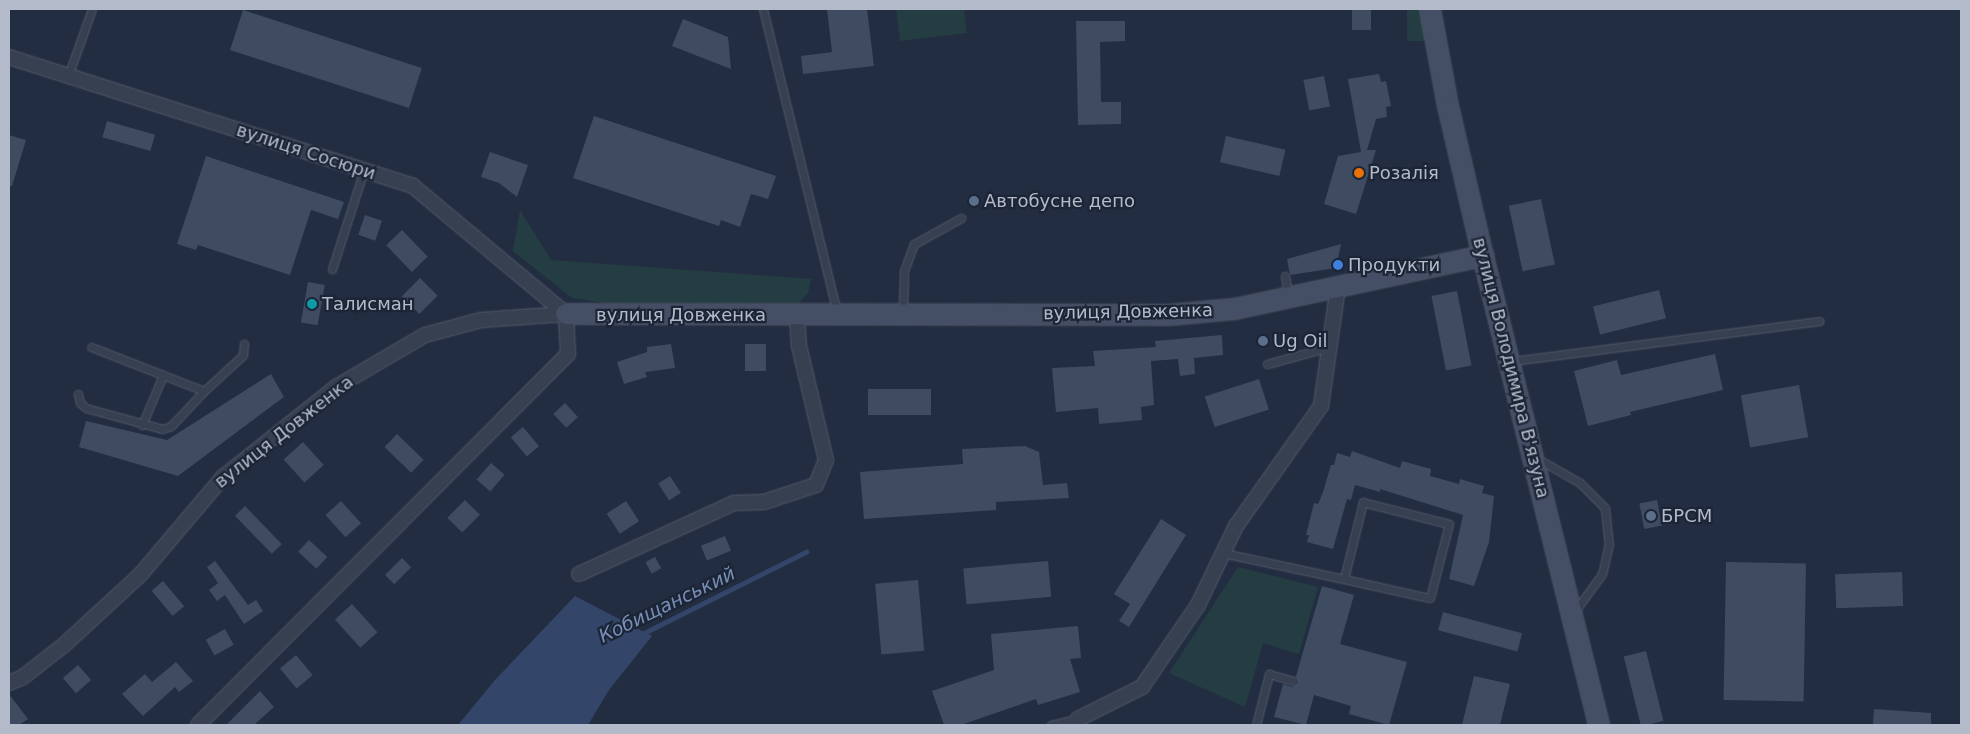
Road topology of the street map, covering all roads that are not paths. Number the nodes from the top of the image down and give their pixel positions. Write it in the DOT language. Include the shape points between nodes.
graph roads {
  1 [pos="92,9"];
  2 [pos="764,9"];
  3 [pos="1430,9"];
  4 [pos="9,56"];
  5 [pos="68,76"];
  6 [pos="364,170"];
  7 [pos="961,218"];
  8 [pos="1483,256"];
  9 [pos="332,270"];
  10 [pos="1285,276"];
  11 [pos="1338,287"];
  12 [pos="1288,298"];
  13 [pos="903,312"];
  14 [pos="566,314"];
  15 [pos="796,316"];
  16 [pos="837,316"];
  17 [pos="1819,321"];
  18 [pos="244,344"];
  19 [pos="91,347"];
  20 [pos="1330,347"];
  21 [pos="1510,362"];
  22 [pos="1267,364"];
  23 [pos="163,375"];
  24 [pos="204,391"];
  25 [pos="78,394"];
  26 [pos="142,425"];
  27 [pos="1532,455"];
  28 [pos="1223,552"];
  29 [pos="579,574"];
  30 [pos="1344,579"];
  31 [pos="1572,615"];
  32 [pos="1294,681"];
  33 [pos="9,683"];
  34 [pos="1078,722"];
  35 [pos="198,725"];
  36 [pos="1051,725"];
  37 [pos="1256,725"];
  38 [pos="1599,725"];
  1 -- 5 [label="lane"];
  2 -- 16 [label="lane"];
  3 -- 8 [label="street, вулиця Володимира В'язуна" via="1448,106"];
  4 -- 5 [label="street, вулиця Сосюри"];
  5 -- 6 [label="street, вулиця Сосюри"];
  6 -- 9 [label="lane"];
  6 -- 14 [label="street, вулиця Сосюри" via="413,186"];
  7 -- 13 [label="lane" via="914,244 904,271"];
  8 -- 11 [label="street, вулиця Довженка"];
  8 -- 21 [label="street, вулиця Володимира В'язуна"];
  10 -- 12 [label="lane"];
  11 -- 12 [label="street, вулиця Довженка"];
  11 -- 20 [label="street"];
  12 -- 13 [label="street, вулиця Довженка" via="1235,309 1169,315"];
  13 -- 16 [label="street, вулиця Довженка"];
  14 -- 15 [label="street, вулиця Довженка"];
  14 -- 33 [label="street, вулиця Довженка" via="481,320 425,335 336,387 223,477 141,574 64,645 23,677"];
  14 -- 35 [label="street" via="568,354"];
  15 -- 16 [label="street, вулиця Довженка"];
  15 -- 29 [label="street" via="801,355 826,460 816,485 764,502 734,503"];
  17 -- 21 [label="lane"];
  18 -- 24 [label="lane" via="243,355"];
  19 -- 23 [label="lane"];
  20 -- 22 [label="lane"];
  20 -- 28 [label="street" via="1321,406 1236,526"];
  21 -- 27 [label="street, вулиця Володимира В'язуна"];
  23 -- 24 [label="lane"];
  23 -- 26 [label="lane"];
  24 -- 26 [label="lane" via="171,426 162,429"];
  25 -- 26 [label="lane" via="80,403 86,408"];
  27 -- 31 [label="street, вулиця Володимира В'язуна"];
  27 -- 31 [label="lane" via="1580,483 1605,508 1609,544 1602,574"];
  28 -- 30 [label="lane"];
  28 -- 34 [label="street" via="1198,605 1142,687"];
  30 -- 30 [label="lane" via="1430,598 1450,524 1363,502"];
  31 -- 38 [label="street, вулиця Володимира В'язуна"];
  32 -- 37 [label="lane" via="1269,674"];
  34 -- 36 [label="lane"];
}
